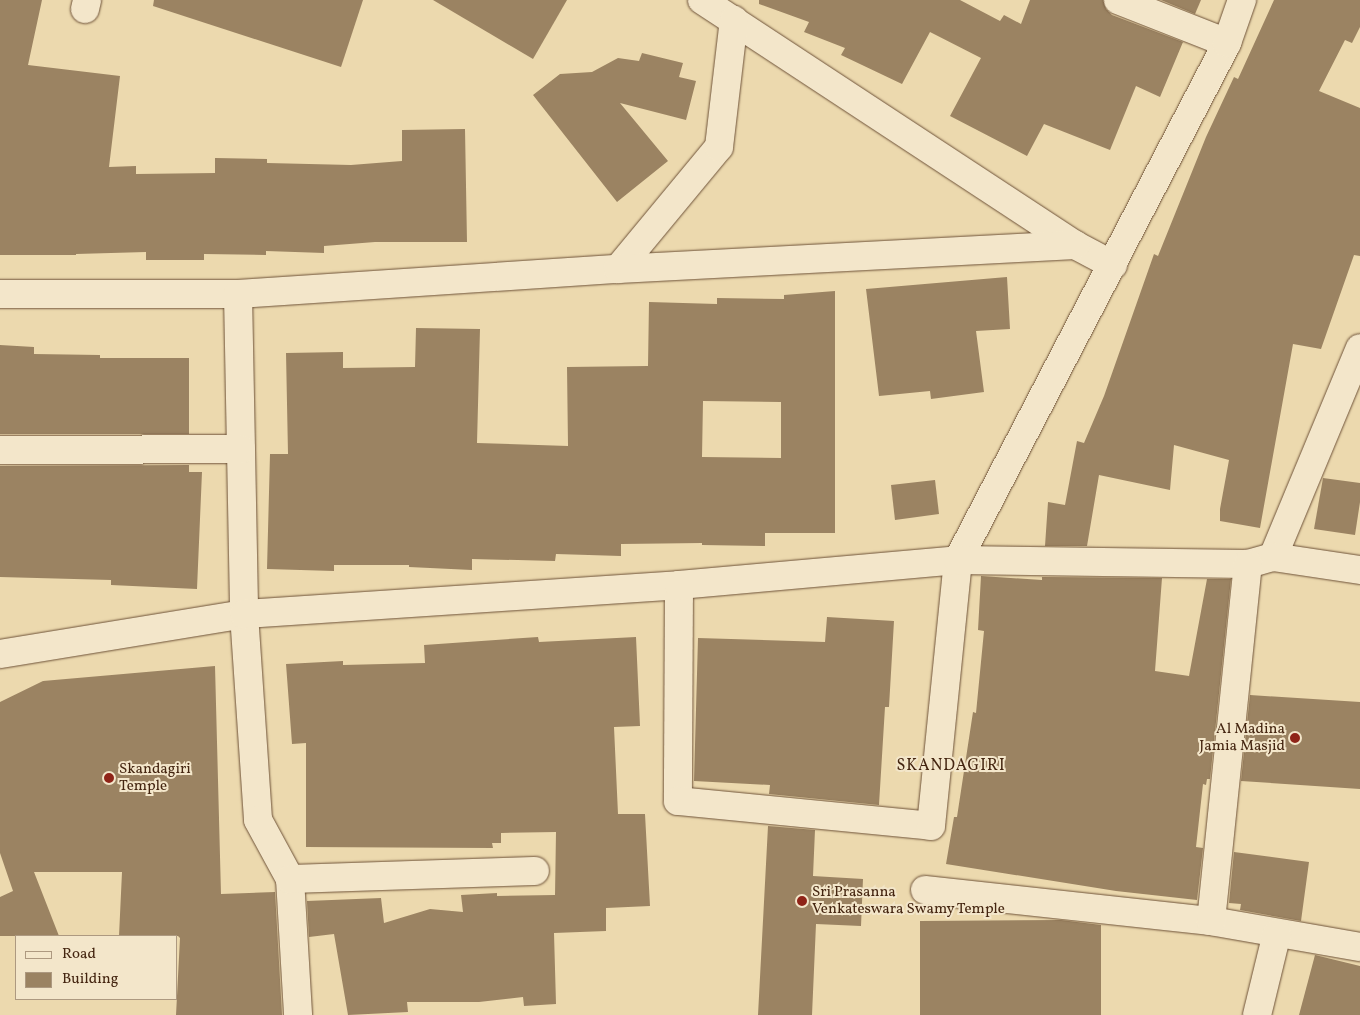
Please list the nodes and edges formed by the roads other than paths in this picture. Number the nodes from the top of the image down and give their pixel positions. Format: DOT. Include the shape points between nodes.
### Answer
graph roads {
  1 [pos="702,0"];
  2 [pos="1118,0"];
  3 [pos="1242,0"];
  4 [pos="734,20"];
  5 [pos="1227,43"];
  6 [pos="1075,245"];
  7 [pos="1113,265"];
  8 [pos="618,269"];
  9 [pos="0,294"];
  10 [pos="238,294"];
  11 [pos="1360,348"];
  12 [pos="241,449"];
  13 [pos="0,450"];
  14 [pos="958,560"];
  15 [pos="1261,561"];
  16 [pos="1360,570"];
  17 [pos="679,585"];
  18 [pos="244,614"];
  19 [pos="0,654"];
  20 [pos="535,871"];
  21 [pos="290,879"];
  22 [pos="925,890"];
  23 [pos="1211,921"];
  24 [pos="1277,933"];
  25 [pos="1360,947"];
  26 [pos="298,1015"];
  27 [pos="1257,1015"];
  1 -- 4 [label="street"];
  2 -- 5 [label="street"];
  3 -- 5 [label="street"];
  4 -- 6 [label="street"];
  4 -- 8 [label="street" via="719,147"];
  5 -- 7 [label="street"];
  6 -- 7 [label="street"];
  6 -- 8 [label="street"];
  7 -- 14 [label="street"];
  8 -- 10 [label="street"];
  9 -- 10 [label="street"];
  10 -- 12 [label="street"];
  11 -- 15 [label="street"];
  12 -- 13 [label="street"];
  12 -- 18 [label="street"];
  14 -- 15 [label="street"];
  14 -- 17 [label="street"];
  14 -- 17 [label="street" via="931,826 678,801"];
  15 -- 16 [label="street"];
  15 -- 23 [label="street"];
  17 -- 18 [label="street"];
  18 -- 19 [label="street"];
  18 -- 21 [label="street" via="258,820"];
  20 -- 21 [label="street"];
  21 -- 26 [label="street"];
  22 -- 23 [label="street"];
  23 -- 24 [label="street"];
  24 -- 25 [label="street"];
  24 -- 27 [label="street"];
}
